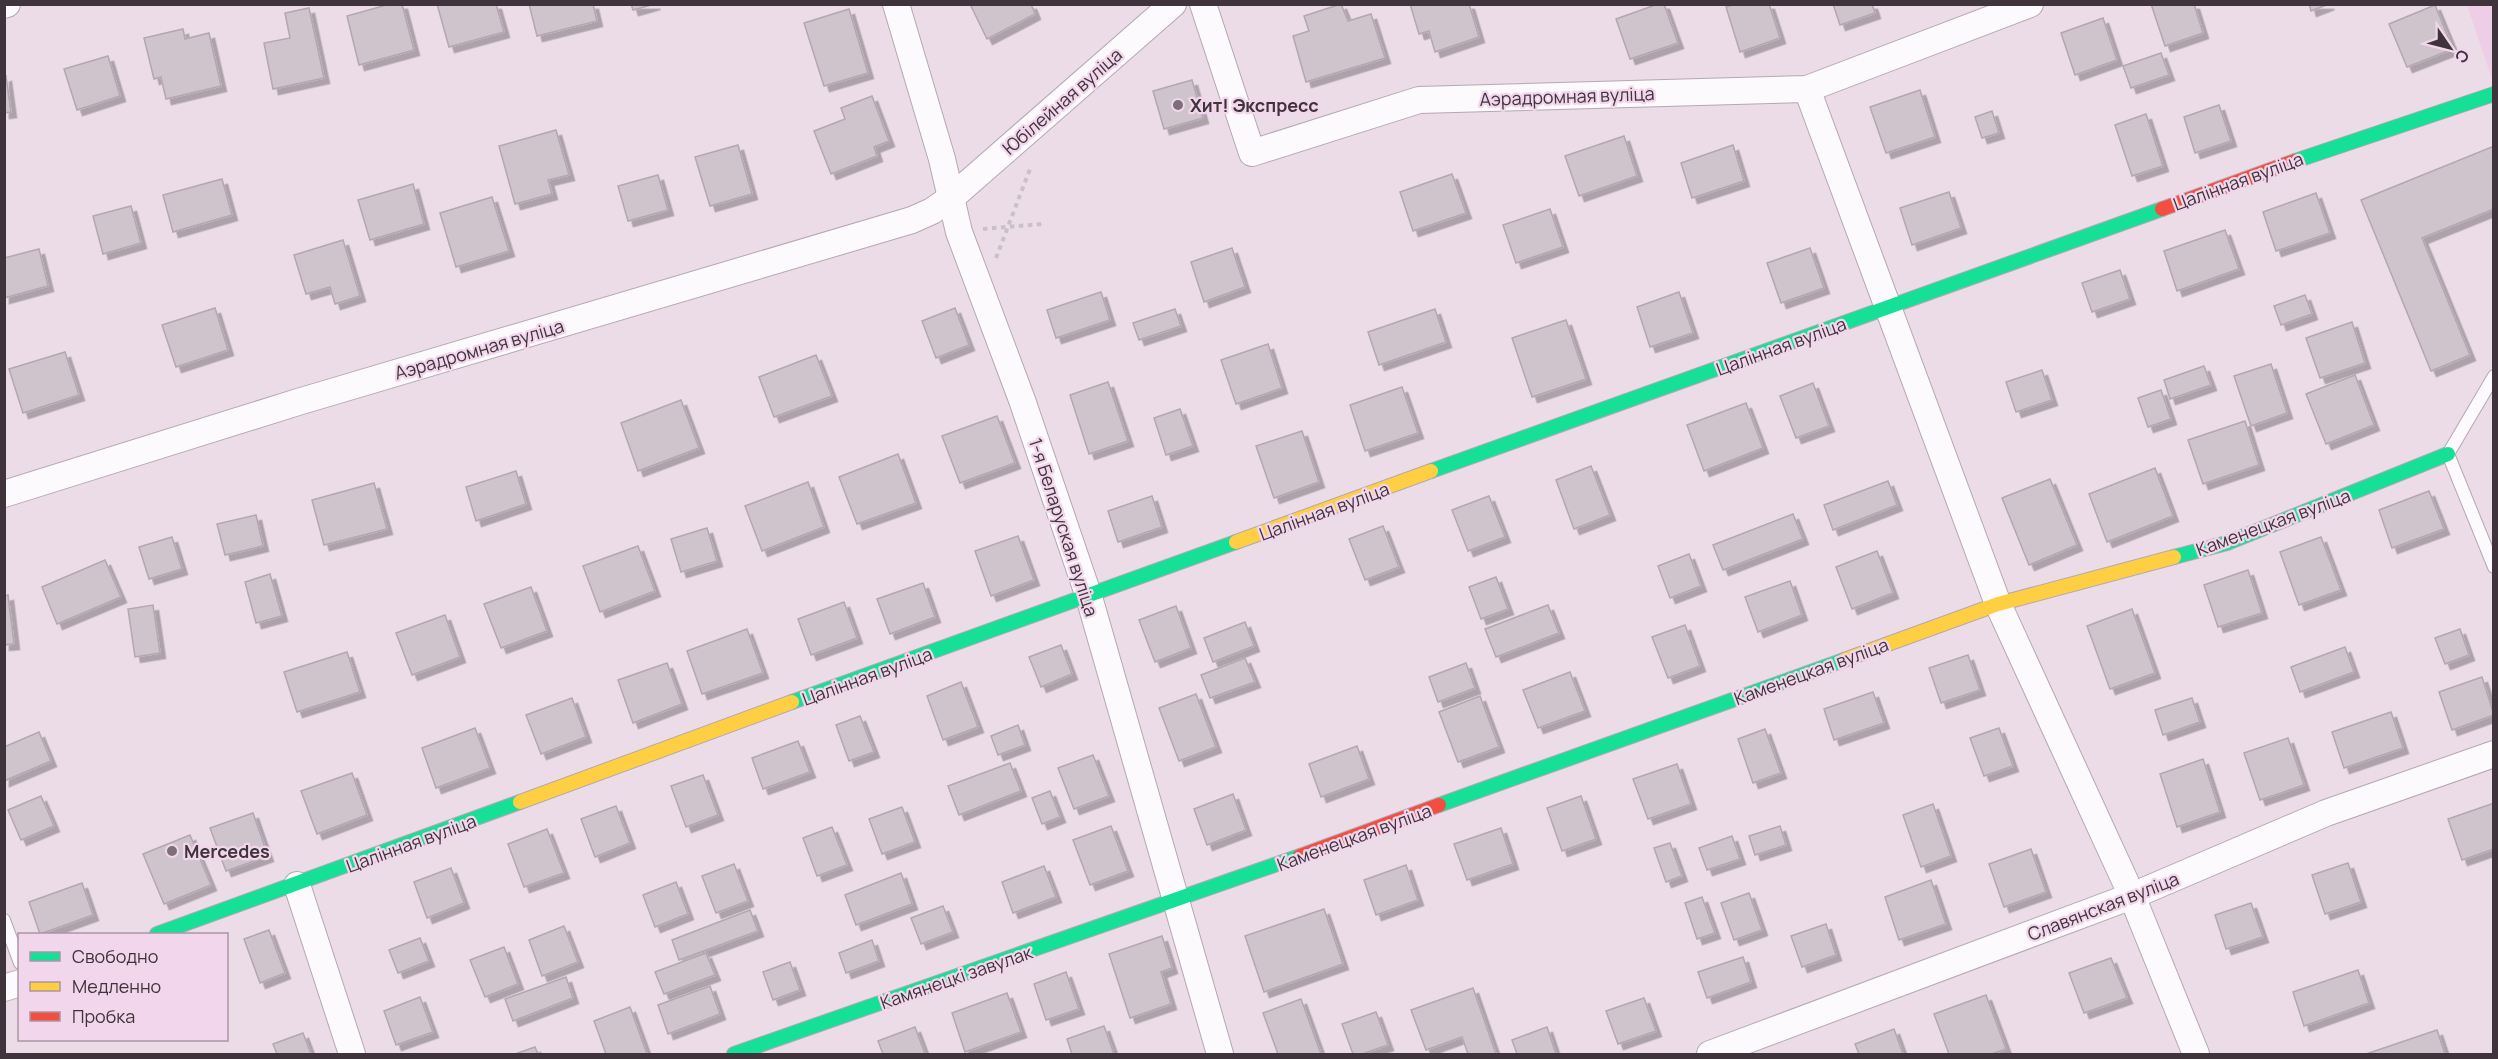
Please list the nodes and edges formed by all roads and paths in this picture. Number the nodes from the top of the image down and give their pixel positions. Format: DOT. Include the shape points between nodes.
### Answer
graph roads {
  1 [pos="896,4"];
  2 [pos="1173,4"];
  3 [pos="1203,4"];
  4 [pos="2030,4"];
  5 [pos="1807,89"];
  6 [pos="2493,94"];
  7 [pos="1030,168"];
  8 [pos="951,198"];
  9 [pos="1042,224"];
  10 [pos="1008,227"];
  11 [pos="959,232"];
  12 [pos="983,292"];
  13 [pos="1887,308"];
  14 [pos="2493,376"];
  15 [pos="2448,454"];
  16 [pos="4,494"];
  17 [pos="2493,567"];
  18 [pos="1089,597"];
  19 [pos="1998,604"];
  20 [pos="2493,754"];
  21 [pos="297,885"];
  22 [pos="2132,896"];
  23 [pos="1177,900"];
  24 [pos="4,920"];
  25 [pos="160,933"];
  26 [pos="18,958"];
  27 [pos="352,1054"];
  28 [pos="734,1054"];
  29 [pos="1220,1054"];
  30 [pos="1710,1054"];
  31 [pos="2196,1054"];
  1 -- 8 [label="street, 1-я Беларуская вуліца"];
  2 -- 8 [label="street, Юбілейная вуліца"];
  3 -- 5 [label="street, Аэрадромная вуліца" via="1252,153 1419,100"];
  4 -- 5 [label="street, Аэрадромная вуліца"];
  5 -- 13 [label="street"];
  6 -- 13 [label="street, Цалінная вуліца"];
  7 -- 10 [label="path"];
  8 -- 11 [label="street, 1-я Беларуская вуліца"];
  8 -- 16 [label="street, Аэрадромная вуліца" via="932,211 887,229 298,402"];
  9 -- 10 [label="path"];
  10 -- 11 [label="path"];
  10 -- 12 [label="path"];
  11 -- 12 [label="street, 1-я Беларуская вуліца"];
  12 -- 18 [label="street, 1-я Беларуская вуліца"];
  13 -- 18 [label="street, Цалінная вуліца"];
  13 -- 19 [label="street"];
  14 -- 15 [label="lane"];
  15 -- 17 [label="lane"];
  15 -- 19 [label="street, Каменецкая вуліца" via="2227,543"];
  18 -- 21 [label="street, Цалінная вуліца"];
  18 -- 23 [label="street, 1-я Беларуская вуліца"];
  19 -- 22 [label="street"];
  19 -- 23 [label="street, Каменецкая вуліца"];
  20 -- 22 [label="street, Славянская вуліца" via="2326,813"];
  21 -- 25 [label="street, Цалінная вуліца"];
  21 -- 27 [label="street"];
  22 -- 30 [label="street, Славянская вуліца"];
  22 -- 31 [label="street"];
  23 -- 28 [label="street, Камянецкі завулак"];
  23 -- 29 [label="street, 1-я Беларуская вуліца"];
  24 -- 26 [label="lane"];
}
